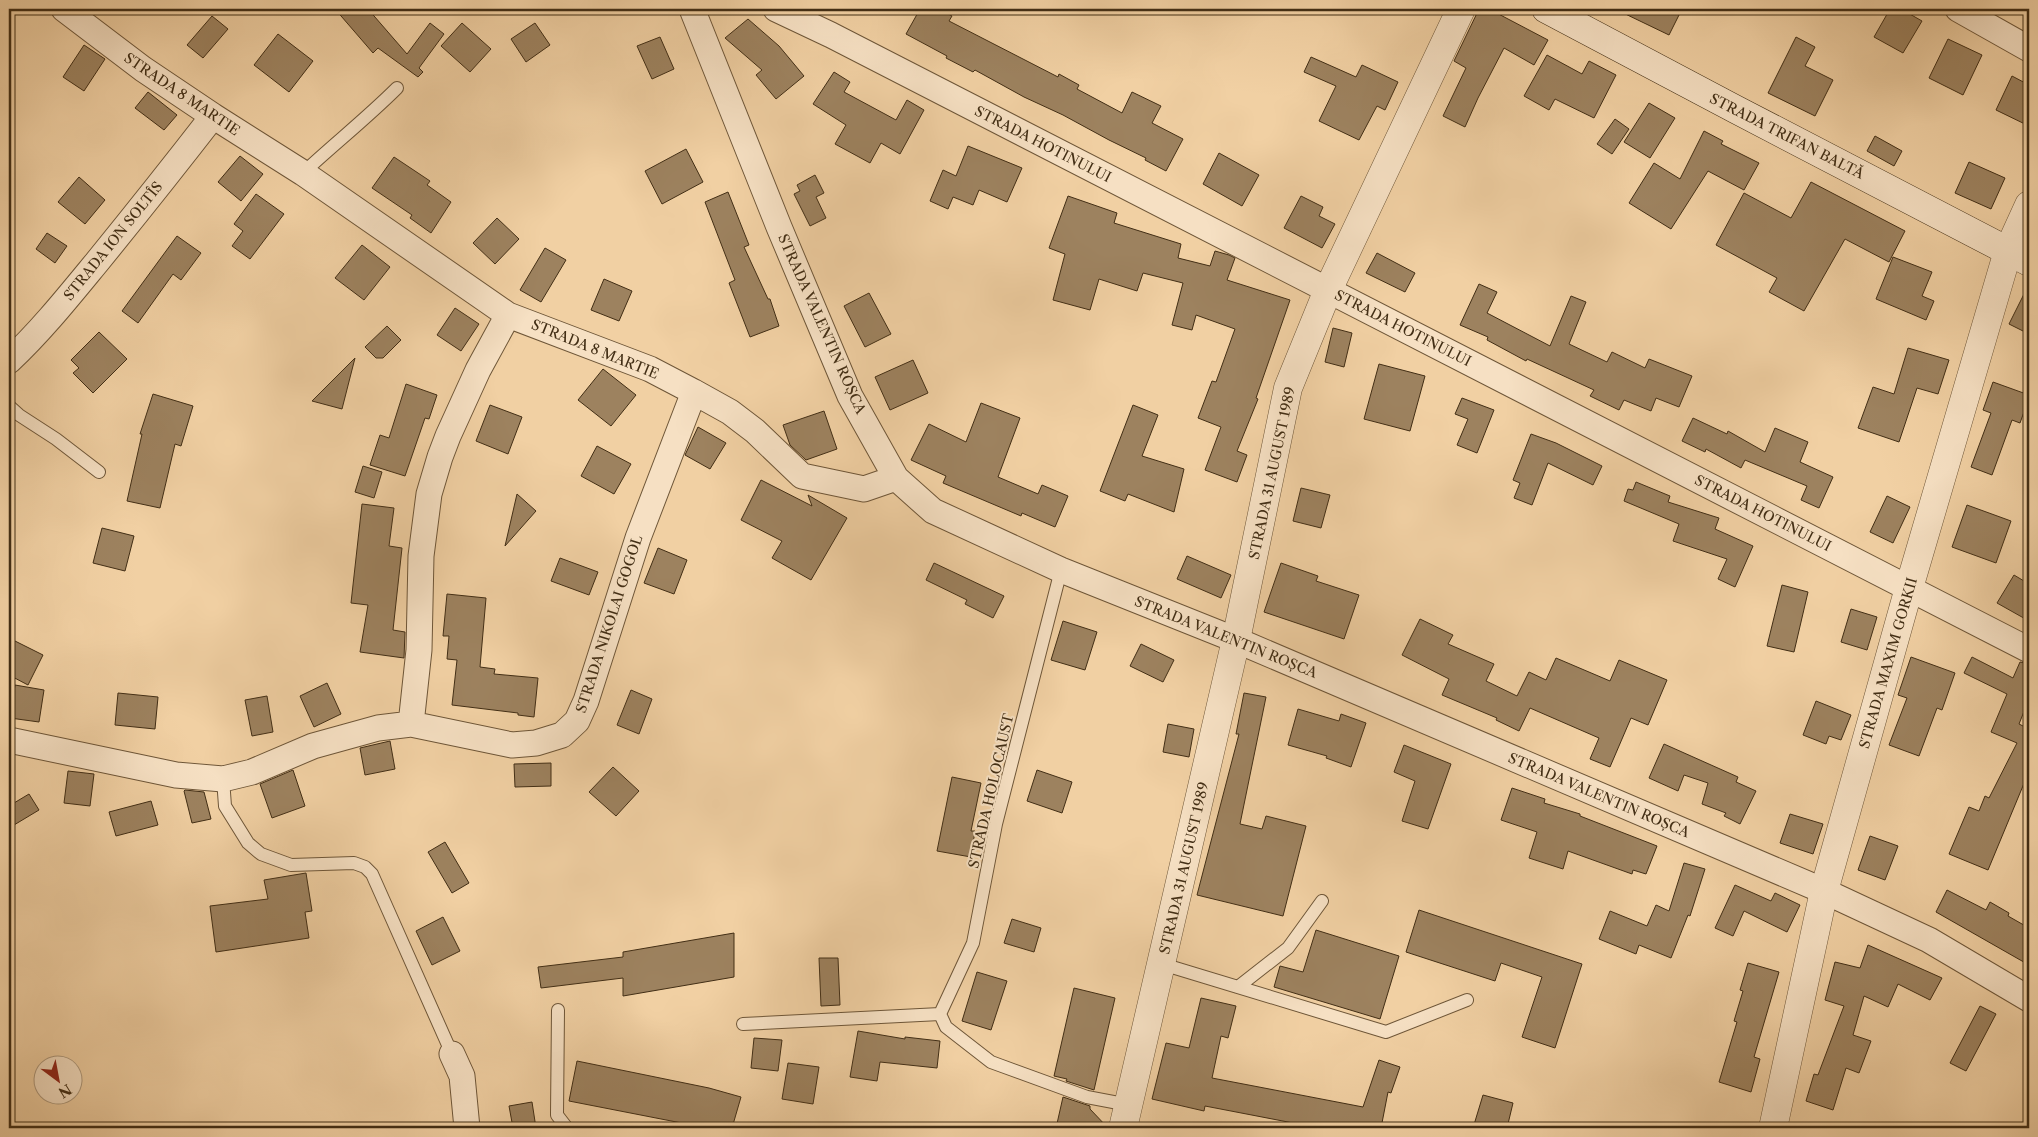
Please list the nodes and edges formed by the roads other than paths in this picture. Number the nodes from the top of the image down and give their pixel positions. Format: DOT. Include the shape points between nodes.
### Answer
graph roads {
  1 [pos="64,9"];
  2 [pos="692,9"];
  3 [pos="776,9"];
  4 [pos="1460,9"];
  5 [pos="1546,9"];
  6 [pos="1958,9"];
  7 [pos="2029,49"];
  8 [pos="397,88"];
  9 [pos="212,116"];
  10 [pos="303,173"];
  11 [pos="2029,204"];
  12 [pos="2019,256"];
  13 [pos="1328,290"];
  14 [pos="508,315"];
  15 [pos="9,361"];
  16 [pos="694,392"];
  17 [pos="9,406"];
  18 [pos="99,472"];
  19 [pos="896,478"];
  20 [pos="1060,570"];
  21 [pos="1909,588"];
  22 [pos="1236,640"];
  23 [pos="2029,650"];
  24 [pos="411,724"];
  25 [pos="9,740"];
  26 [pos="223,779"];
  27 [pos="1824,891"];
  28 [pos="1322,901"];
  29 [pos="1162,964"];
  30 [pos="1238,987"];
  31 [pos="2029,998"];
  32 [pos="1468,1000"];
  33 [pos="558,1010"];
  34 [pos="940,1014"];
  35 [pos="743,1024"];
  36 [pos="452,1054"];
  37 [pos="1126,1117"];
  38 [pos="467,1128"];
  39 [pos="567,1128"];
  40 [pos="1772,1128"];
  1 -- 9 [label="street, STRADA 8 MARTIE"];
  2 -- 19 [label="street, STRADA VALENTIN ROȘCA" via="850,396"];
  3 -- 13 [label="street, STRADA HOTINULUI"];
  4 -- 13 [label="street, STRADA 31 AUGUST 1989"];
  5 -- 12 [label="street, STRADA TRIFAN BALTĂ"];
  6 -- 7 [label="street"];
  8 -- 10 [label="lane"];
  9 -- 10 [label="street, STRADA 8 MARTIE"];
  9 -- 15 [label="street, STRADA ION SOLTÎS" via="70,295"];
  10 -- 14 [label="street, STRADA 8 MARTIE"];
  11 -- 12 [label="street, STRADA MAXIM GORKII"];
  12 -- 21 [label="street, STRADA MAXIM GORKII"];
  13 -- 21 [label="street, STRADA HOTINULUI"];
  13 -- 22 [label="street, STRADA 31 AUGUST 1989" via="1288,388"];
  14 -- 16 [label="street, STRADA 8 MARTIE" via="650,369"];
  14 -- 24 [label="street" via="448,436 429,494"];
  16 -- 19 [label="street, STRADA 8 MARTIE" via="756,431 802,476 864,489"];
  16 -- 24 [label="street, STRADA NIKOLAI GOGOL" via="638,538 577,721 562,735 536,743 512,745"];
  17 -- 18 [label="lane"];
  19 -- 20 [label="street, STRADA VALENTIN ROȘCA" via="933,511"];
  20 -- 22 [label="street, STRADA VALENTIN ROȘCA"];
  20 -- 34 [label="lane, STRADA HOLOCAUST" via="996,824 973,943"];
  21 -- 23 [label="street, STRADA HOTINULUI"];
  21 -- 27 [label="street, STRADA MAXIM GORKII"];
  22 -- 27 [label="street, STRADA VALENTIN ROȘCA"];
  22 -- 29 [label="street, STRADA 31 AUGUST 1989"];
  24 -- 26 [label="street, STRADA NIKOLAI GOGOL" via="378,728 313,746 252,772"];
  25 -- 26 [label="street, STRADA NIKOLAI GOGOL" via="176,775"];
  26 -- 36 [label="lane" via="224,806 248,844 261,854 291,865 354,863 372,874"];
  27 -- 31 [label="street, STRADA VALENTIN ROȘCA" via="1929,940"];
  27 -- 40 [label="street, STRADA MAXIM GORKII"];
  28 -- 30 [label="lane" via="1288,948"];
  29 -- 30 [label="lane, STRADA 31 AUGUST 1989"];
  29 -- 37 [label="street, STRADA 31 AUGUST 1989"];
  30 -- 32 [label="lane, STRADA 31 AUGUST 1989" via="1386,1032"];
  33 -- 39 [label="lane" via="557,1114"];
  34 -- 35 [label="lane"];
  34 -- 37 [label="lane" via="946,1027 991,1062 1087,1098"];
  36 -- 38 [label="street" via="462,1076"];
}
